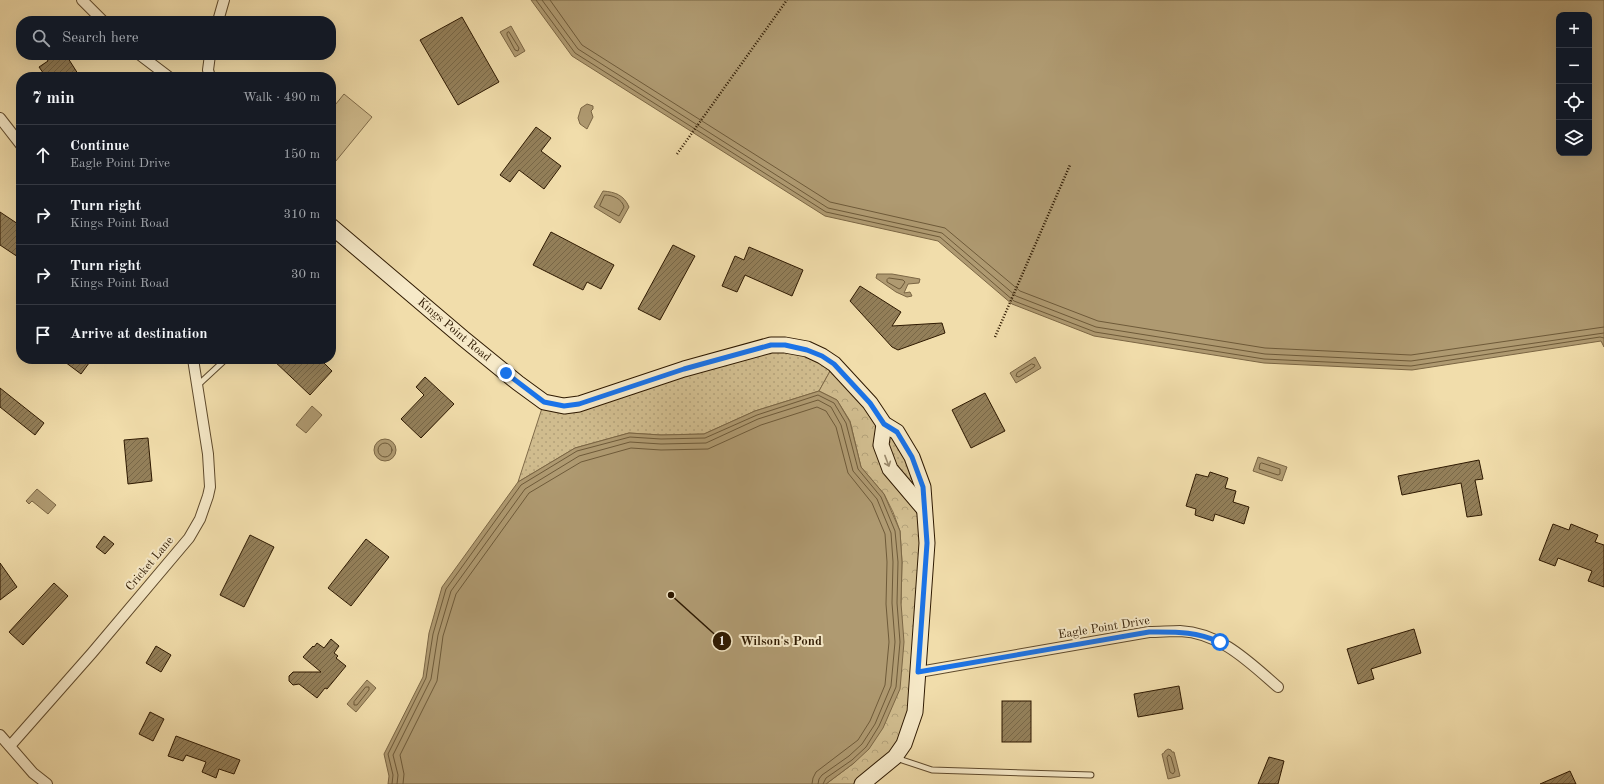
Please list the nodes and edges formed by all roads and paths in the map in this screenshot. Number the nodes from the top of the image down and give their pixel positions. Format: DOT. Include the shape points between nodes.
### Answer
graph roads {
  1 [pos="82,0"];
  2 [pos="224,0"];
  3 [pos="787,0"];
  4 [pos="98,16"];
  5 [pos="219,16"];
  6 [pos="147,60"];
  7 [pos="209,60"];
  8 [pos="162,72"];
  9 [pos="209,72"];
  10 [pos="0,118"];
  11 [pos="16,139"];
  12 [pos="677,154"];
  13 [pos="1070,165"];
  14 [pos="336,230"];
  15 [pos="995,336"];
  16 [pos="194,364"];
  17 [pos="221,364"];
  18 [pos="197,386"];
  19 [pos="884,424"];
  20 [pos="924,509"];
  21 [pos="918,672"];
  22 [pos="1278,687"];
  23 [pos="0,735"];
  24 [pos="10,746"];
  25 [pos="895,758"];
  26 [pos="1092,775"];
  27 [pos="47,784"];
  28 [pos="862,784"];
  1 -- 4 [label="street"];
  2 -- 5 [label="street"];
  3 -- 12 [label="path"];
  6 -- 8 [label="street"];
  7 -- 9 [label="street"];
  10 -- 11 [label="street"];
  13 -- 15 [label="path"];
  14 -- 19 [label="street, Kings Point Road" via="464,339 544,402 564,406 579,404 684,369 771,345 785,345 807,350 834,364 870,403"];
  16 -- 18 [label="street, Cricket Lane"];
  17 -- 18 [label="lane"];
  18 -- 24 [label="street, Cricket Lane" via="208,454 210,487 200,519 184,544"];
  19 -- 20 [label="street, Kings Point Road" via="897,432 912,457 923,487"];
  19 -- 20 [label="street, one-way" via="881,445 890,469"];
  20 -- 21 [label="street, Kings Point Road" via="927,543"];
  21 -- 22 [label="street, Eagle Point Drive" via="1149,632 1181,631 1220,642 1245,658"];
  21 -- 25 [label="street, Kings Point Road" via="915,712 904,744"];
  23 -- 24 [label="street"];
  24 -- 27 [label="street" via="33,773"];
  25 -- 26 [label="lane" via="932,770"];
  25 -- 28 [label="street, Kings Point Road"];
}
